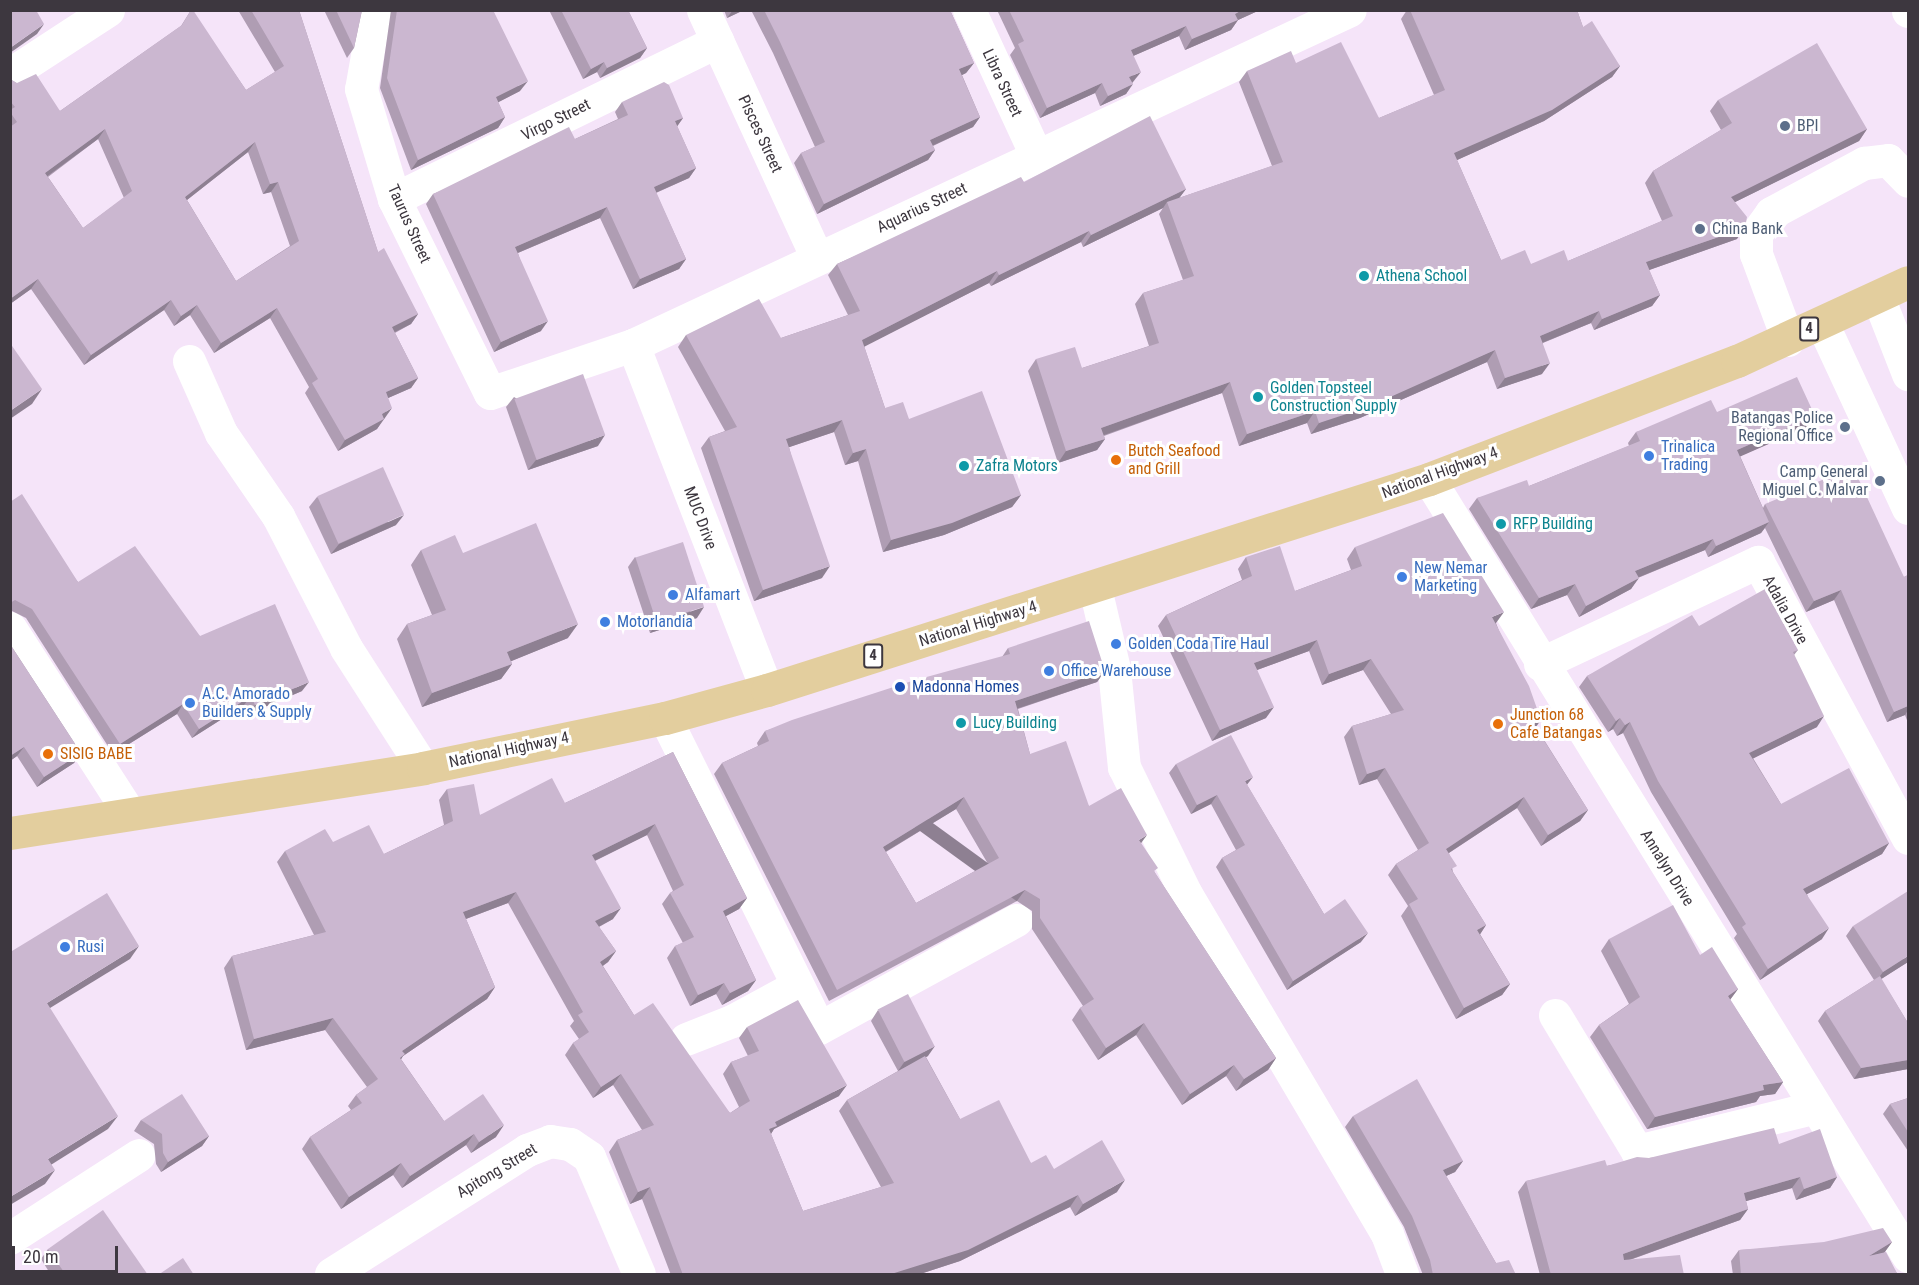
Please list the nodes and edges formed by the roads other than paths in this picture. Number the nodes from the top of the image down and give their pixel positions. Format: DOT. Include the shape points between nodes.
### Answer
graph roads {
  1 [pos="108,10"];
  2 [pos="375,10"];
  3 [pos="704,10"];
  4 [pos="969,10"];
  5 [pos="1350,10"];
  6 [pos="718,41"];
  7 [pos="10,74"];
  8 [pos="1036,155"];
  9 [pos="1908,181"];
  10 [pos="394,200"];
  11 [pos="816,258"];
  12 [pos="1908,282"];
  13 [pos="1878,297"];
  14 [pos="1822,323"];
  15 [pos="1788,340"];
  16 [pos="633,345"];
  17 [pos="189,361"];
  18 [pos="1908,374"];
  19 [pos="490,393"];
  20 [pos="1429,479"];
  21 [pos="1904,490"];
  22 [pos="1095,588"];
  23 [pos="10,628"];
  24 [pos="1540,664"];
  25 [pos="767,690"];
  26 [pos="665,718"];
  27 [pos="423,768"];
  28 [pos="129,813"];
  29 [pos="10,833"];
  30 [pos="1908,838"];
  31 [pos="1016,920"];
  32 [pos="795,987"];
  33 [pos="1555,1015"];
  34 [pos="686,1039"];
  35 [pos="1816,1107"];
  36 [pos="138,1155"];
  37 [pos="10,1238"];
  38 [pos="1908,1256"];
  39 [pos="331,1275"];
  40 [pos="639,1275"];
  41 [pos="1402,1275"];
  1 -- 7 [label="street"];
  2 -- 10 [label="street, Taurus Street" via="361,89"];
  3 -- 6 [label="street, Pisces Street"];
  4 -- 8 [label="street, Libra Street"];
  5 -- 8 [label="street, Aquarius Street"];
  6 -- 10 [label="street, Virgo Street"];
  6 -- 11 [label="street, Pisces Street"];
  8 -- 11 [label="street, Aquarius Street"];
  9 -- 15 [label="street" via="1888,160 1864,163 1771,213 1756,234 1756,254"];
  10 -- 19 [label="street, Taurus Street"];
  11 -- 16 [label="street, Aquarius Street"];
  12 -- 13 [label="main road, National Highway 4 / 4"];
  13 -- 14 [label="main road, National Highway 4 / 4"];
  13 -- 18 [label="street"];
  14 -- 15 [label="main road, National Highway 4 / 4"];
  14 -- 21 [label="street"];
  15 -- 20 [label="main road, National Highway 4 / 4"];
  16 -- 19 [label="street, Aquarius Street"];
  16 -- 25 [label="street, MUC Drive"];
  17 -- 27 [label="street" via="221,433 278,516 346,648"];
  20 -- 22 [label="main road, National Highway 4 / 4"];
  20 -- 24 [label="street, Annalyn Drive"];
  22 -- 25 [label="main road, National Highway 4 / 4"];
  22 -- 41 [label="street" via="1114,669 1124,767 1186,894 1387,1234"];
  23 -- 28 [label="street"];
  24 -- 30 [label="street, Adalia Drive" via="1758,562"];
  24 -- 35 [label="street, Annalyn Drive"];
  25 -- 26 [label="main road, National Highway 4 / 4"];
  26 -- 27 [label="main road, National Highway 4 / 4"];
  26 -- 32 [label="street"];
  27 -- 28 [label="main road, National Highway 4 / 4" via="243,799"];
  28 -- 29 [label="main road, National Highway 4 / 4"];
  31 -- 32 [label="street" via="819,1028"];
  32 -- 34 [label="street" via="732,1021"];
  33 -- 35 [label="street" via="1637,1151"];
  35 -- 38 [label="street, Annalyn Drive"];
  36 -- 37 [label="street"];
  39 -- 40 [label="street, Apitong Street" via="528,1150 550,1142 570,1144 589,1157"];
}
